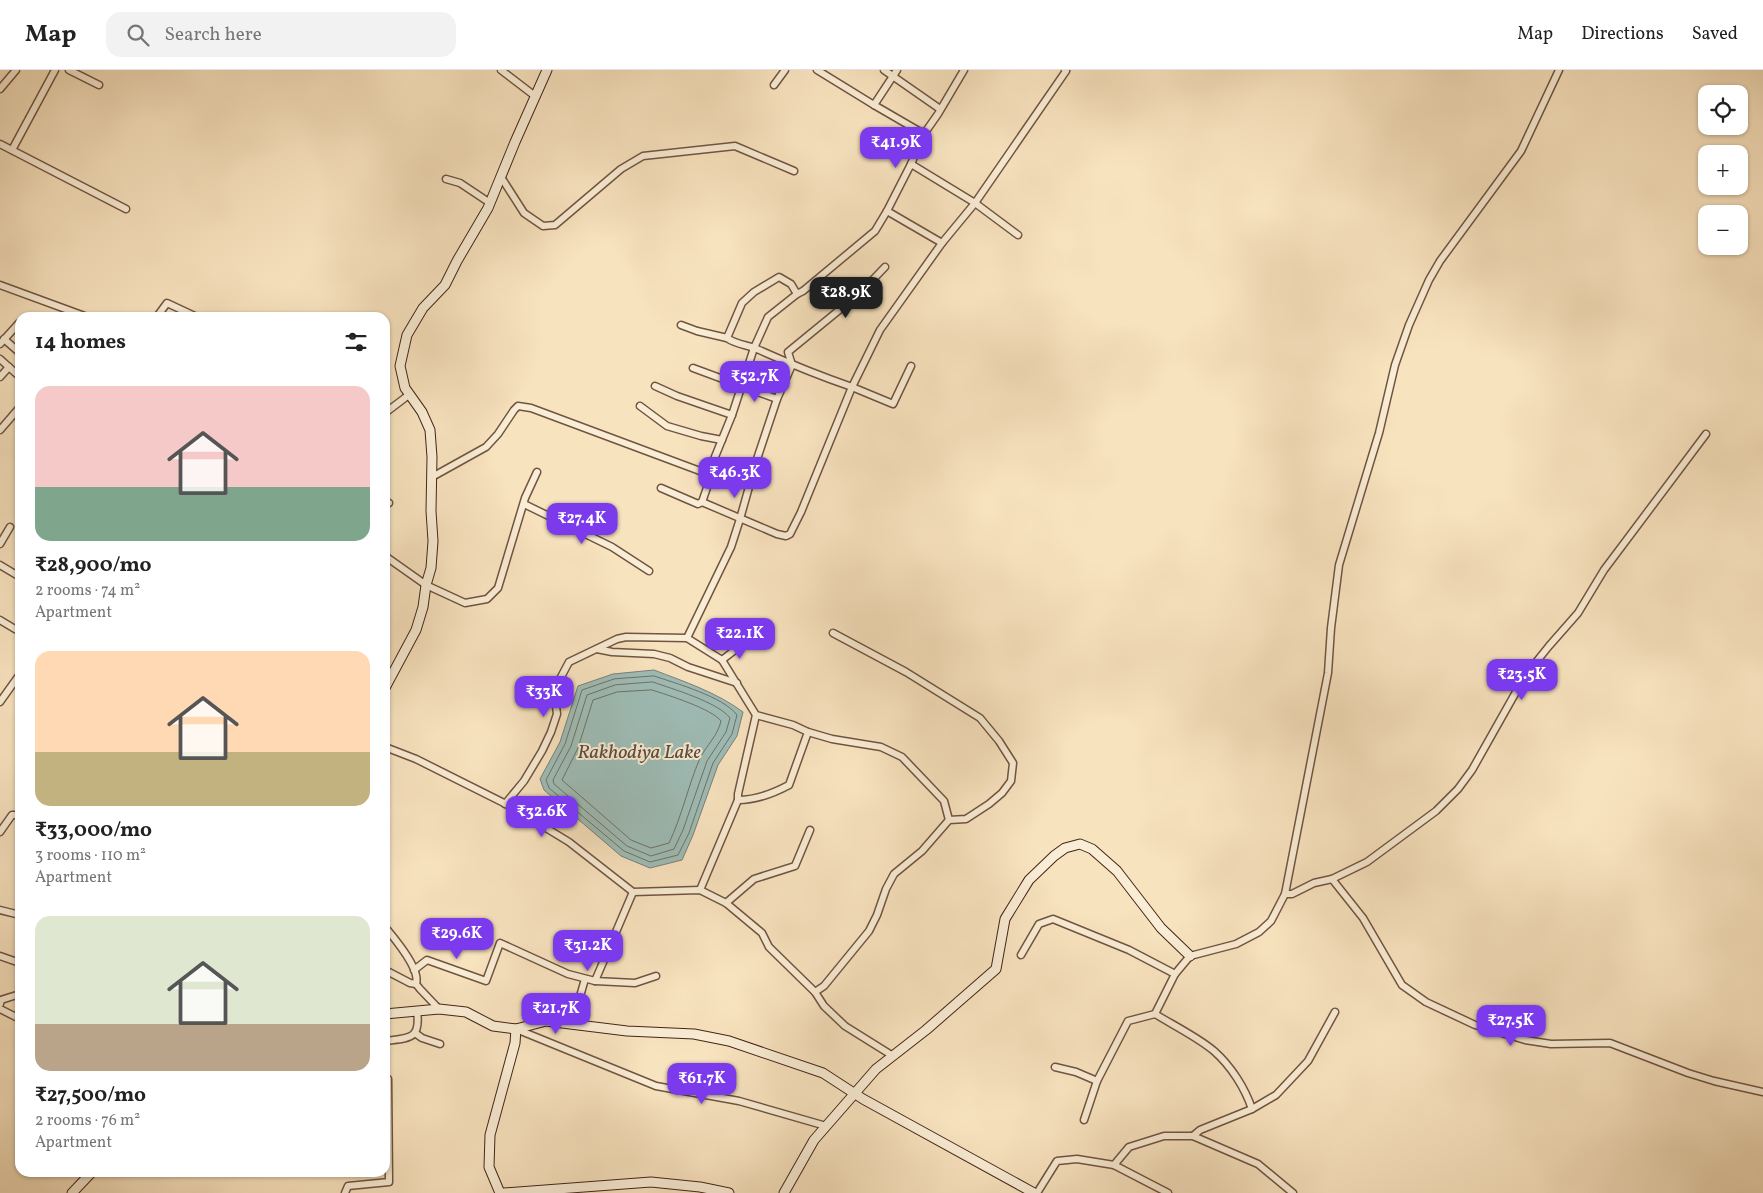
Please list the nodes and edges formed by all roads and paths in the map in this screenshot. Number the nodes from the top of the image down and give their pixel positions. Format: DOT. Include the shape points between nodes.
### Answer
graph roads {
  1 [pos="16,70"];
  2 [pos="55,70"];
  3 [pos="69,70"];
  4 [pos="501,70"];
  5 [pos="547,70"];
  6 [pos="785,70"];
  7 [pos="817,70"];
  8 [pos="884,70"];
  9 [pos="964,70"];
  10 [pos="1065,70"];
  11 [pos="1559,70"];
  12 [pos="895,73"];
  13 [pos="99,85"];
  14 [pos="774,85"];
  15 [pos="0,88"];
  16 [pos="535,96"];
  17 [pos="874,105"];
  18 [pos="940,109"];
  19 [pos="924,134"];
  20 [pos="0,144"];
  21 [pos="12,150"];
  22 [pos="911,164"];
  23 [pos="794,171"];
  24 [pos="501,177"];
  25 [pos="446,179"];
  26 [pos="490,203"];
  27 [pos="975,203"];
  28 [pos="126,209"];
  29 [pos="887,211"];
  30 [pos="1018,234"];
  31 [pos="942,243"];
  32 [pos="885,266"];
  33 [pos="0,284"];
  34 [pos="797,294"];
  35 [pos="74,312"];
  36 [pos="160,312"];
  37 [pos="186,312"];
  38 [pos="681,325"];
  39 [pos="15,327"];
  40 [pos="727,338"];
  41 [pos="2,342"];
  42 [pos="754,348"];
  43 [pos="15,350"];
  44 [pos="0,359"];
  45 [pos="792,365"];
  46 [pos="911,366"];
  47 [pos="8,367"];
  48 [pos="693,368"];
  49 [pos="15,373"];
  50 [pos="0,377"];
  51 [pos="655,386"];
  52 [pos="741,386"];
  53 [pos="852,388"];
  54 [pos="410,394"];
  55 [pos="777,399"];
  56 [pos="640,406"];
  57 [pos="390,409"];
  58 [pos="15,413"];
  59 [pos="732,415"];
  60 [pos="0,430"];
  61 [pos="1706,434"];
  62 [pos="722,440"];
  63 [pos="537,472"];
  64 [pos="708,474"];
  65 [pos="432,477"];
  66 [pos="661,488"];
  67 [pos="702,502"];
  68 [pos="524,504"];
  69 [pos="740,519"];
  70 [pos="10,527"];
  71 [pos="0,544"];
  72 [pos="390,560"];
  73 [pos="0,566"];
  74 [pos="649,570"];
  75 [pos="15,574"];
  76 [pos="426,585"];
  77 [pos="0,620"];
  78 [pos="15,629"];
  79 [pos="833,633"];
  80 [pos="687,638"];
  81 [pos="744,643"];
  82 [pos="596,649"];
  83 [pos="722,660"];
  84 [pos="390,679"];
  85 [pos="15,681"];
  86 [pos="737,683"];
  87 [pos="0,702"];
  88 [pos="756,715"];
  89 [pos="808,732"];
  90 [pos="390,750"];
  91 [pos="738,800"];
  92 [pos="505,804"];
  93 [pos="15,815"];
  94 [pos="949,820"];
  95 [pos="810,830"];
  96 [pos="0,832"];
  97 [pos="1332,879"];
  98 [pos="700,890"];
  99 [pos="633,892"];
  100 [pos="1285,894"];
  101 [pos="726,903"];
  102 [pos="0,910"];
  103 [pos="15,914"];
  104 [pos="390,933"];
  105 [pos="1022,955"];
  106 [pos="0,956"];
  107 [pos="1190,956"];
  108 [pos="15,960"];
  109 [pos="414,970"];
  110 [pos="390,973"];
  111 [pos="1175,974"];
  112 [pos="656,976"];
  113 [pos="586,979"];
  114 [pos="595,981"];
  115 [pos="416,984"];
  116 [pos="815,992"];
  117 [pos="15,996"];
  118 [pos="0,1004"];
  119 [pos="0,1009"];
  120 [pos="439,1009"];
  121 [pos="417,1011"];
  122 [pos="1335,1012"];
  123 [pos="390,1014"];
  124 [pos="1155,1014"];
  125 [pos="15,1016"];
  126 [pos="572,1024"];
  127 [pos="516,1029"];
  128 [pos="415,1033"];
  129 [pos="390,1040"];
  130 [pos="440,1044"];
  131 [pos="893,1056"];
  132 [pos="1055,1067"];
  133 [pos="1097,1081"];
  134 [pos="1763,1092"];
  135 [pos="855,1094"];
  136 [pos="1252,1109"];
  137 [pos="1084,1120"];
  138 [pos="826,1126"];
  139 [pos="1193,1136"];
  140 [pos="1114,1166"];
  141 [pos="87,1177"];
  142 [pos="390,1177"];
  143 [pos="72,1193"];
  144 [pos="345,1193"];
  145 [pos="500,1193"];
  146 [pos="504,1193"];
  147 [pos="729,1193"];
  148 [pos="784,1193"];
  149 [pos="1036,1193"];
  150 [pos="1168,1193"];
  151 [pos="1293,1193"];
  1 -- 15 [label="street"];
  2 -- 21 [label="street"];
  3 -- 13 [label="street"];
  4 -- 16 [label="street"];
  5 -- 16 [label="street"];
  6 -- 14 [label="street"];
  7 -- 17 [label="street"];
  8 -- 12 [label="street"];
  9 -- 18 [label="street"];
  10 -- 27 [label="street"];
  11 -- 100 [label="street" via="1521,151 1429,280 1395,365 1339,565 1328,672"];
  12 -- 17 [label="street"];
  12 -- 18 [label="street"];
  16 -- 24 [label="street"];
  17 -- 19 [label="street"];
  18 -- 19 [label="street"];
  19 -- 22 [label="street"];
  20 -- 21 [label="street"];
  21 -- 28 [label="street"];
  22 -- 27 [label="street"];
  22 -- 29 [label="street"];
  23 -- 24 [label="street" via="736,146 643,156 621,169 555,225 543,226 524,213"];
  24 -- 26 [label="street"];
  25 -- 26 [label="street" via="460,182"];
  26 -- 54 [label="street" via="445,286 423,308 407,335 400,366 405,388"];
  27 -- 30 [label="street"];
  27 -- 31 [label="street"];
  29 -- 31 [label="street"];
  29 -- 34 [label="street" via="875,231"];
  31 -- 53 [label="street" via="880,330"];
  32 -- 45 [label="street" via="860,293 788,352"];
  33 -- 35 [label="street"];
  34 -- 40 [label="street" via="791,284 779,277 754,292 742,303"];
  34 -- 42 [label="street" via="768,317"];
  36 -- 37 [label="street" via="167,303"];
  38 -- 40 [label="street"];
  39 -- 41 [label="street"];
  40 -- 42 [label="street"];
  41 -- 43 [label="street"];
  42 -- 45 [label="street"];
  42 -- 52 [label="street"];
  44 -- 47 [label="street"];
  45 -- 53 [label="street"];
  45 -- 55 [label="street"];
  46 -- 53 [label="street" via="893,404"];
  47 -- 49 [label="street"];
  47 -- 50 [label="street"];
  48 -- 52 [label="street"];
  51 -- 59 [label="street"];
  52 -- 55 [label="street"];
  52 -- 59 [label="street"];
  53 -- 69 [label="street" via="790,534 777,534"];
  54 -- 57 [label="street"];
  54 -- 65 [label="street" via="430,430"];
  55 -- 69 [label="street"];
  56 -- 62 [label="street" via="666,426"];
  58 -- 60 [label="street"];
  59 -- 62 [label="street"];
  61 -- 97 [label="street" via="1604,570 1578,613 1524,676 1472,770 1458,789 1436,811 1367,862"];
  62 -- 64 [label="street"];
  63 -- 68 [label="street"];
  64 -- 65 [label="street" via="518,406 486,448"];
  64 -- 67 [label="street"];
  65 -- 76 [label="street" via="434,541 432,568"];
  66 -- 67 [label="street" via="698,504"];
  67 -- 69 [label="street"];
  68 -- 74 [label="street" via="612,547"];
  68 -- 76 [label="street" via="498,588 487,599 465,603"];
  69 -- 80 [label="street" via="731,547"];
  70 -- 71 [label="street"];
  72 -- 76 [label="street"];
  73 -- 75 [label="street"];
  76 -- 84 [label="street" via="416,630"];
  77 -- 78 [label="street"];
  79 -- 94 [label="street" via="906,672 980,718 1014,763 1011,781 1002,793 966,819"];
  80 -- 82 [label="street" via="617,638"];
  80 -- 83 [label="street"];
  81 -- 83 [label="street"];
  82 -- 86 [label="street" via="654,654"];
  82 -- 92 [label="street" via="569,662 555,699 556,714 551,732 524,781"];
  83 -- 86 [label="street"];
  85 -- 87 [label="street"];
  86 -- 88 [label="street"];
  88 -- 89 [label="street"];
  88 -- 91 [label="street"];
  89 -- 91 [label="street" via="789,785 776,792"];
  89 -- 94 [label="street" via="881,747 902,757 944,801"];
  90 -- 92 [label="street" via="416,759"];
  91 -- 98 [label="street"];
  92 -- 99 [label="street" via="568,842"];
  93 -- 96 [label="street"];
  94 -- 116 [label="street" via="922,852 894,874 869,931 824,986"];
  95 -- 101 [label="street" via="796,866 754,879"];
  97 -- 100 [label="street"];
  97 -- 134 [label="street" via="1363,918 1402,985 1426,1002 1475,1025 1525,1040 1551,1044 1610,1043 1688,1073"];
  98 -- 99 [label="street"];
  98 -- 101 [label="street"];
  99 -- 114 [label="street"];
  100 -- 107 [label="street" via="1271,921 1259,932 1236,944"];
  101 -- 116 [label="street" via="762,933 769,948"];
  102 -- 103 [label="street"];
  104 -- 109 [label="street"];
  105 -- 111 [label="street" via="1039,924 1053,919 1128,950"];
  106 -- 108 [label="street"];
  107 -- 111 [label="street"];
  107 -- 131 [label="street" via="1161,928 1117,871 1092,849 1080,844 1065,848 1028,880 1005,919 996,969"];
  109 -- 113 [label="street" via="427,960 486,981 500,943"];
  109 -- 115 [label="street" via="418,979"];
  110 -- 115 [label="street"];
  111 -- 124 [label="street"];
  112 -- 114 [label="street" via="635,983"];
  113 -- 114 [label="street"];
  113 -- 126 [label="street"];
  115 -- 120 [label="street"];
  116 -- 131 [label="street" via="824,1006 845,1026"];
  117 -- 118 [label="street" via="1,1000"];
  119 -- 125 [label="street"];
  120 -- 121 [label="street"];
  120 -- 127 [label="street" via="466,1012 493,1026"];
  121 -- 123 [label="street"];
  121 -- 128 [label="street" via="419,1024"];
  122 -- 136 [label="street" via="1308,1062 1276,1095"];
  124 -- 133 [label="street" via="1128,1021"];
  124 -- 136 [label="street" via="1217,1054 1247,1093"];
  126 -- 127 [label="street" via="546,1021"];
  126 -- 135 [label="street" via="694,1034 729,1041 823,1073"];
  127 -- 138 [label="street" via="656,1086 739,1101"];
  127 -- 145 [label="street" via="490,1135 489,1167"];
  128 -- 129 [label="street" via="409,1038"];
  128 -- 130 [label="street"];
  131 -- 135 [label="street" via="876,1069"];
  132 -- 133 [label="street"];
  133 -- 137 [label="street"];
  135 -- 138 [label="street"];
  135 -- 149 [label="street"];
  136 -- 139 [label="street" via="1200,1130"];
  138 -- 148 [label="street" via="814,1140"];
  139 -- 140 [label="street" via="1164,1136 1130,1148"];
  139 -- 151 [label="street" via="1258,1164"];
  140 -- 149 [label="street" via="1078,1159 1057,1161"];
  140 -- 150 [label="street"];
  141 -- 143 [label="street"];
  142 -- 144 [label="street" via="390,1182 348,1186"];
  146 -- 147 [label="street" via="651,1182"];
}
